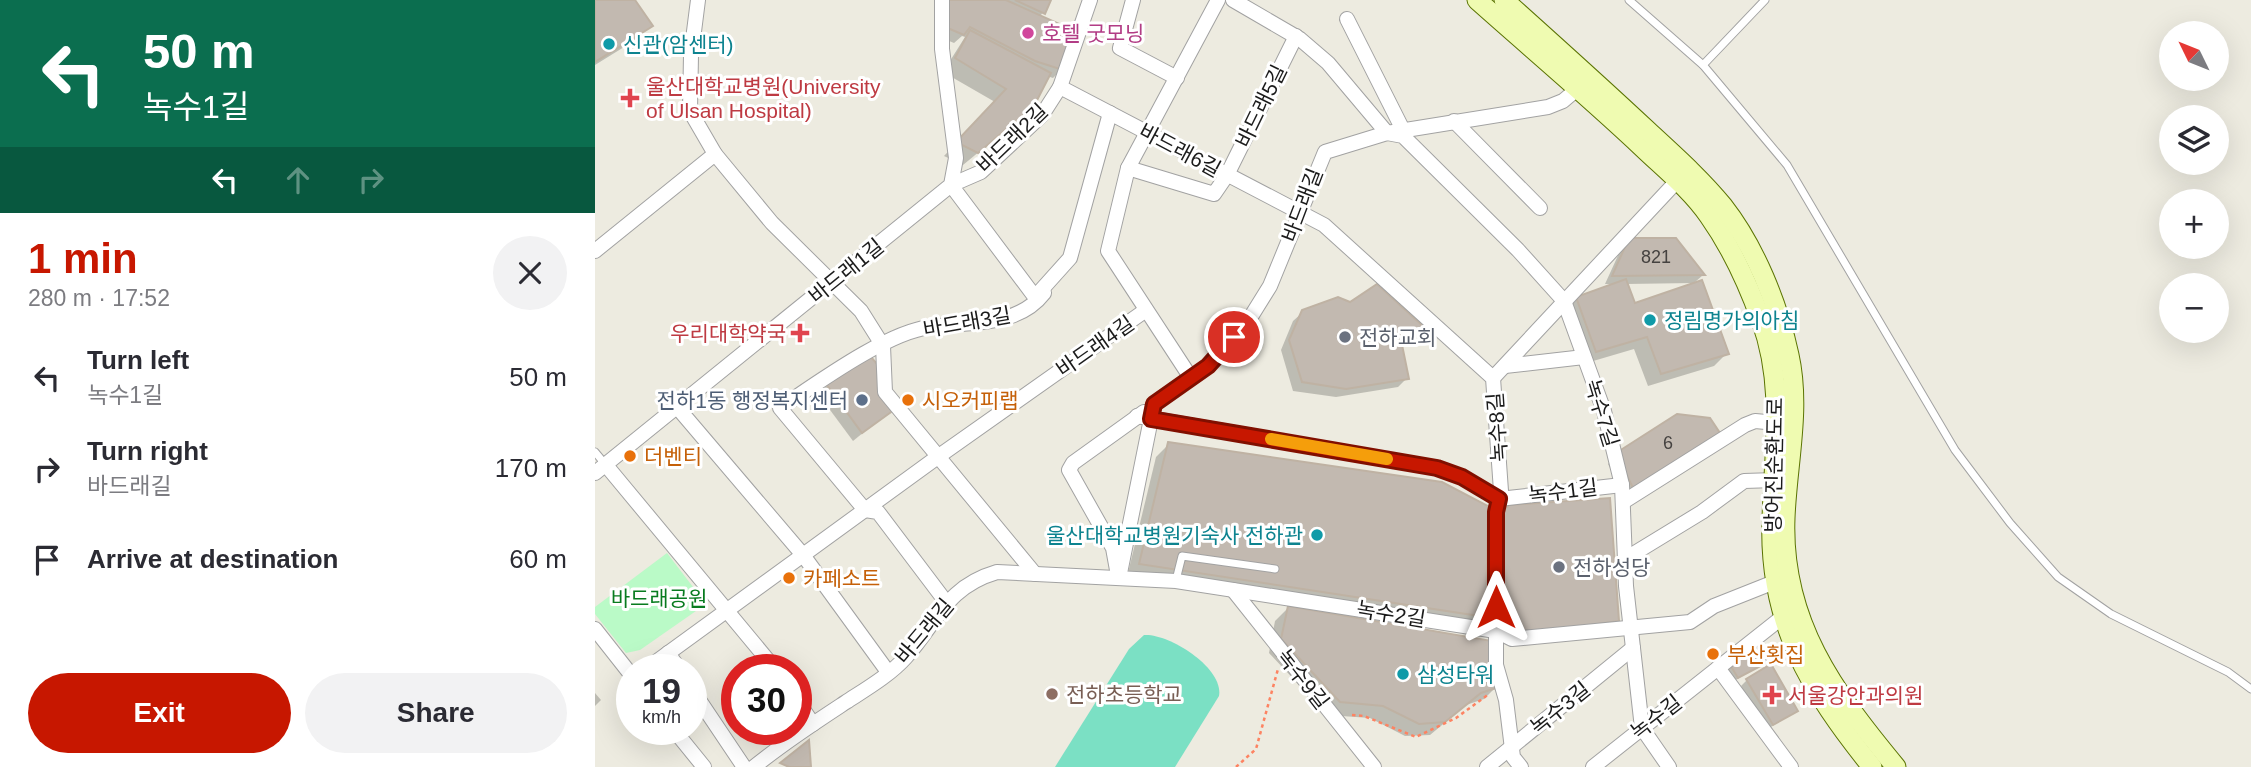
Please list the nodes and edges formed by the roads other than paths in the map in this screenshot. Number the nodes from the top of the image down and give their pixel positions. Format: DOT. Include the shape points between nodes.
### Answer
graph roads {
  1 [pos="698,0"];
  2 [pos="942,0"];
  3 [pos="1090,0"];
  4 [pos="1133,0"];
  5 [pos="1218,0"];
  6 [pos="1233,0"];
  7 [pos="1476,0"];
  8 [pos="1504,0"];
  9 [pos="1629,0"];
  10 [pos="1765,0"];
  11 [pos="1347,19"];
  12 [pos="1296,36"];
  13 [pos="1703,65"];
  14 [pos="1177,78"];
  15 [pos="1584,83"];
  16 [pos="1060,86"];
  17 [pos="1110,113"];
  18 [pos="1454,121"];
  19 [pos="1403,130"];
  20 [pos="1387,132"];
  21 [pos="1147,133"];
  22 [pos="715,154"];
  23 [pos="1128,168"];
  24 [pos="1227,175"];
  25 [pos="1678,181"];
  26 [pos="951,185"];
  27 [pos="1540,208"];
  28 [pos="1300,214"];
  29 [pos="595,251"];
  30 [pos="1070,258"];
  31 [pos="832,282"];
  32 [pos="1564,301"];
  33 [pos="1146,310"];
  34 [pos="883,346"];
  35 [pos="1584,357"];
  36 [pos="1505,366"];
  37 [pos="1191,378"];
  38 [pos="1493,378"];
  39 [pos="677,407"];
  40 [pos="1147,413"];
  41 [pos="1777,423"];
  42 [pos="595,452"];
  43 [pos="939,456"];
  44 [pos="600,468"];
  45 [pos="1775,480"];
  46 [pos="1622,485"];
  47 [pos="1499,499"];
  48 [pos="1623,502"];
  49 [pos="865,510"];
  50 [pos="803,555"];
  51 [pos="1625,559"];
  52 [pos="1275,569"];
  53 [pos="1035,573"];
  54 [pos="1119,578"];
  55 [pos="1176,581"];
  56 [pos="1777,581"];
  57 [pos="1233,590"];
  58 [pos="946,601"];
  59 [pos="727,610"];
  60 [pos="1785,615"];
  61 [pos="1631,628"];
  62 [pos="595,629"];
  63 [pos="1496,631"];
  64 [pos="1633,648"];
  65 [pos="669,653"];
  66 [pos="763,654"];
  67 [pos="616,656"];
  68 [pos="1719,668"];
  69 [pos="888,672"];
  70 [pos="2251,689"];
  71 [pos="707,712"];
  72 [pos="813,723"];
  73 [pos="1642,728"];
  74 [pos="686,745"];
  75 [pos="1513,746"];
  76 [pos="704,767"];
  77 [pos="744,767"];
  78 [pos="754,767"];
  79 [pos="1374,767"];
  80 [pos="1486,767"];
  81 [pos="1521,767"];
  82 [pos="1593,767"];
  83 [pos="1669,767"];
  84 [pos="1791,767"];
  85 [pos="1873,767"];
  86 [pos="1896,767"];
  1 -- 22 [label="street" via="690,111"];
  2 -- 26 [label="street" via="955,158"];
  3 -- 16 [label="street, 바드래2길"];
  4 -- 14 [label="street" via="1120,48"];
  5 -- 14 [label="street, 바드래4길"];
  6 -- 12 [label="street, 바드래5길"];
  7 -- 15 [label="main road, 방어진순환도로"];
  8 -- 15 [label="main road, 방어진순환도로"];
  9 -- 13 [label="lane"];
  10 -- 13 [label="lane"];
  11 -- 19 [label="street"];
  12 -- 20 [label="street, 바드래5길" via="1328,63"];
  12 -- 24 [label="street, 바드래5길"];
  13 -- 70 [label="lane" via="1787,165 1955,450 2010,523 2058,577 2111,614 2228,672"];
  14 -- 21 [label="street, 바드래4길"];
  15 -- 18 [label="street, 바드래길" via="1548,107"];
  15 -- 25 [label="main road, 방어진순환도로"];
  15 -- 86 [label="main road, 방어진순환도로" via="1688,170 1723,207 1749,245 1778,315 1789,357 1794,422 1785,520 1798,609 1820,665"];
  16 -- 17 [label="street, 바드래6길"];
  16 -- 26 [label="street, 바드래2길" via="1042,116 981,172"];
  17 -- 21 [label="street, 바드래6길"];
  17 -- 30 [label="street, 바드래3길"];
  18 -- 19 [label="street, 바드래길"];
  18 -- 27 [label="street"];
  19 -- 20 [label="street, 바드래길"];
  20 -- 28 [label="street, 바드래길" via="1325,152"];
  20 -- 32 [label="street, 녹수7길" via="1403,136"];
  21 -- 23 [label="street, 바드래4길"];
  21 -- 24 [label="street, 바드래6길"];
  22 -- 29 [label="street"];
  22 -- 31 [label="street" via="772,223"];
  23 -- 24 [label="street" via="1214,194"];
  23 -- 33 [label="street, 바드래4길" via="1108,251"];
  24 -- 28 [label="street, 바드래6길"];
  25 -- 32 [label="street"];
  25 -- 41 [label="main road, 방어진순환도로" via="1708,214 1732,252 1762,321 1775,383"];
  26 -- 30 [label="street, 바드래3길" via="1035,297"];
  26 -- 31 [label="street, 바드래1길"];
  28 -- 37 [label="street, 바드래길" via="1270,286 1247,323"];
  28 -- 38 [label="street, 녹수8길" via="1324,225"];
  30 -- 34 [label="street, 바드래3길" via="1033,306 1014,315 927,327"];
  31 -- 34 [label="street" via="861,311"];
  31 -- 39 [label="street, 바드래1길"];
  32 -- 35 [label="street, 녹수7길"];
  32 -- 36 [label="street"];
  33 -- 37 [label="street"];
  33 -- 43 [label="street, 바드래4길"];
  34 -- 43 [label="street" via="885,392"];
  34 -- 49 [label="street" via="848,362 780,408"];
  35 -- 36 [label="street"];
  35 -- 46 [label="street, 녹수7길" via="1604,411"];
  36 -- 38 [label="street"];
  37 -- 40 [label="street, 바드래길"];
  38 -- 47 [label="street, 녹수8길"];
  39 -- 44 [label="street, 바드래1길"];
  39 -- 50 [label="street"];
  40 -- 47 [label="street, 녹수1길" via="1437,468"];
  40 -- 54 [label="street"];
  40 -- 54 [label="street, 바드래길" via="1069,470 1113,548"];
  41 -- 45 [label="main road, 방어진순환도로"];
  41 -- 48 [label="street, 녹수1길" via="1745,425"];
  42 -- 44 [label="lane"];
  43 -- 49 [label="street, 바드래4길"];
  43 -- 53 [label="street"];
  44 -- 59 [label="street"];
  45 -- 51 [label="street" via="1744,481"];
  45 -- 56 [label="main road, 방어진순환도로" via="1771,520"];
  46 -- 47 [label="street, 녹수1길"];
  46 -- 48 [label="street, 녹수7길"];
  47 -- 63 [label="street, 녹수8길"];
  48 -- 51 [label="street, 녹수7길"];
  49 -- 50 [label="street, 바드래4길"];
  49 -- 58 [label="street" via="878,512"];
  50 -- 59 [label="street, 바드래4길"];
  50 -- 69 [label="street"];
  51 -- 61 [label="street, 녹수7길"];
  52 -- 55 [label="lane" via="1182,555"];
  53 -- 54 [label="street, 바드래길"];
  53 -- 58 [label="street, 바드래길" via="997,572 974,579"];
  54 -- 55 [label="street, 녹수2길"];
  55 -- 57 [label="street, 녹수2길"];
  56 -- 60 [label="main road, 방어진순환도로"];
  56 -- 61 [label="street, 녹수2길" via="1714,606 1697,620"];
  57 -- 63 [label="street, 녹수2길"];
  57 -- 79 [label="street, 녹수9길"];
  58 -- 69 [label="street, 바드래길" via="905,658"];
  59 -- 65 [label="street, 바드래4길"];
  59 -- 66 [label="street"];
  60 -- 68 [label="street, 녹수길"];
  60 -- 85 [label="main road, 방어진순환도로" via="1805,675 1833,719"];
  61 -- 63 [label="street, 녹수2길" via="1512,639"];
  61 -- 64 [label="street, 녹수7길"];
  62 -- 67 [label="street"];
  63 -- 75 [label="street, 녹수8길" via="1496,664"];
  64 -- 73 [label="street, 녹수7길"];
  64 -- 75 [label="street, 녹수3길"];
  68 -- 73 [label="street, 녹수길"];
  68 -- 84 [label="street"];
  69 -- 72 [label="street, 바드래길"];
  71 -- 77 [label="street"];
  72 -- 78 [label="street, 바드래길"];
  73 -- 82 [label="street, 녹수길"];
  73 -- 83 [label="street, 녹수7길"];
  74 -- 76 [label="street"];
  75 -- 80 [label="street, 녹수3길"];
  75 -- 81 [label="street, 녹수8길" via="1513,757"];
}
